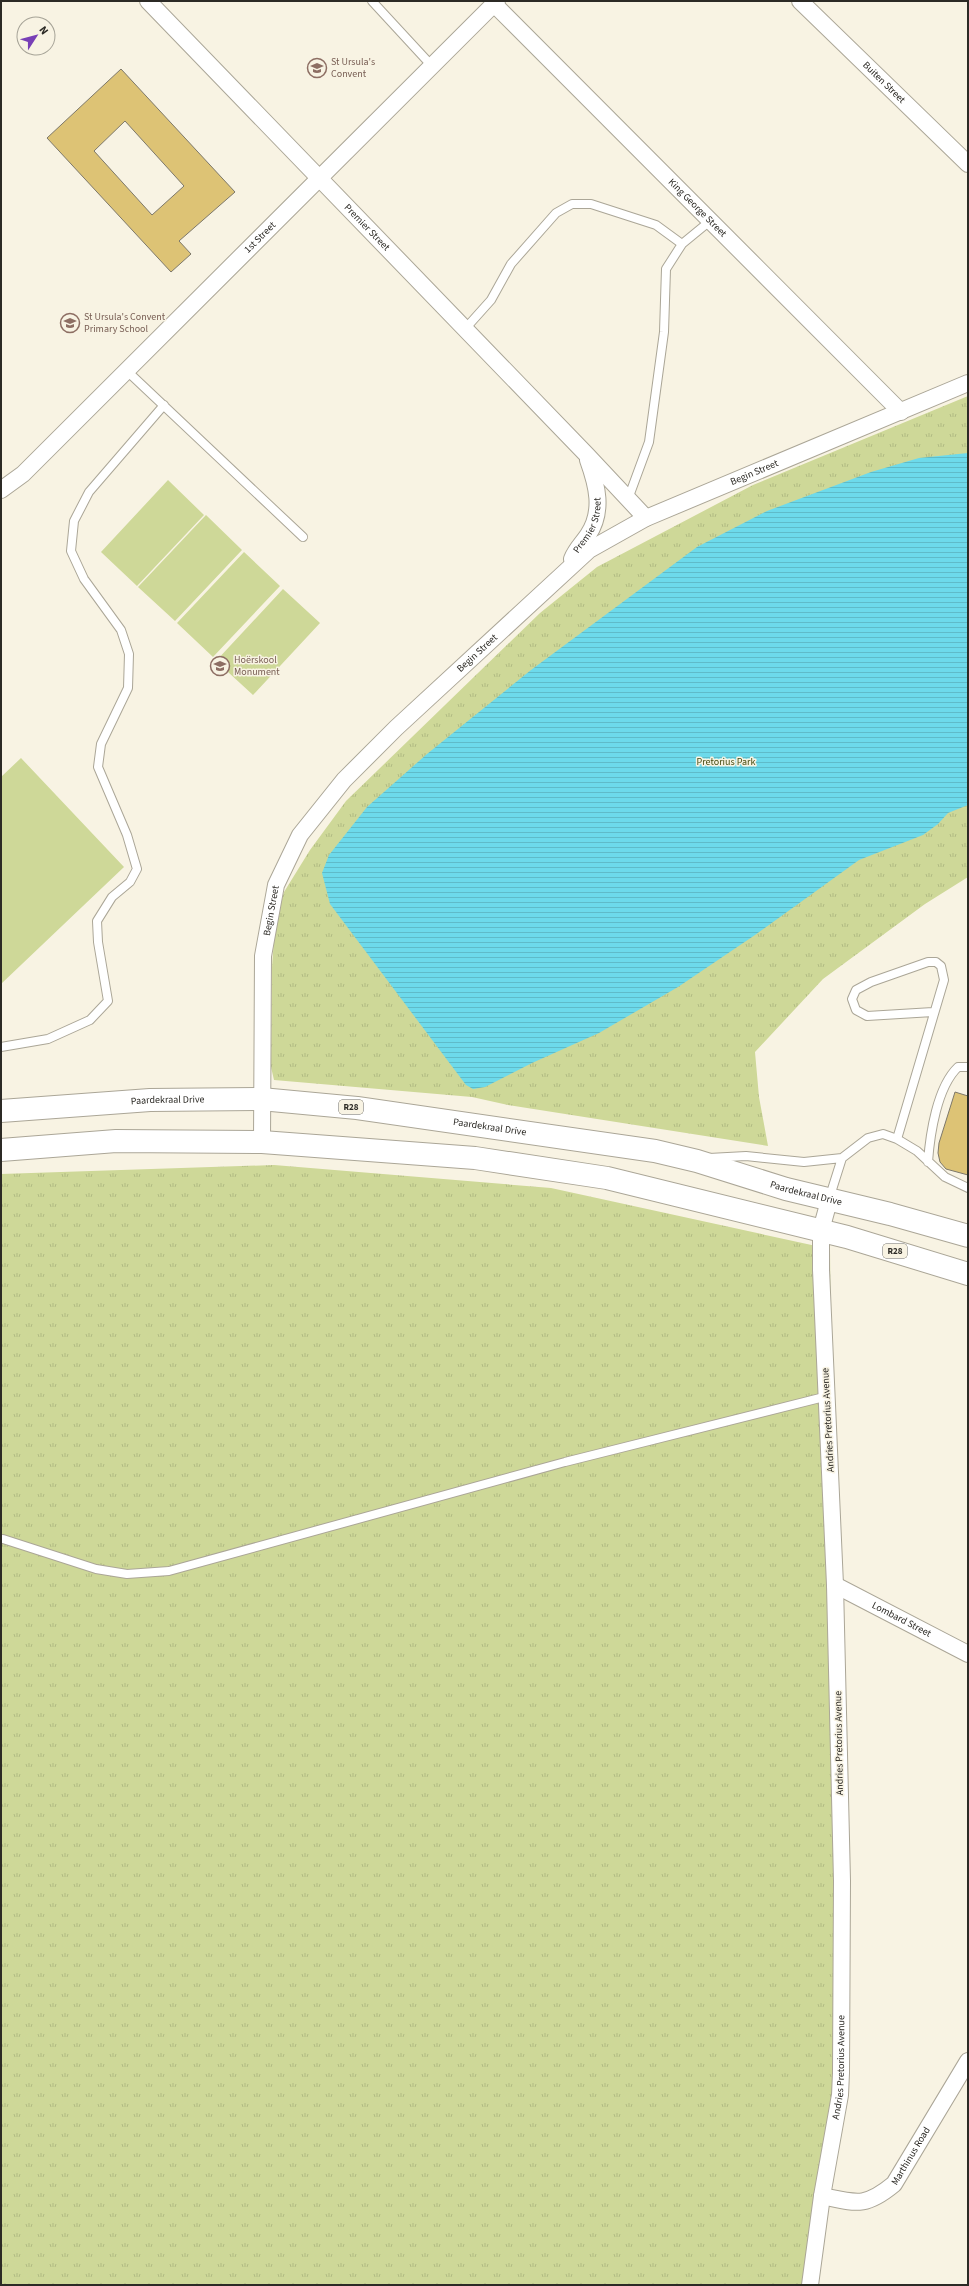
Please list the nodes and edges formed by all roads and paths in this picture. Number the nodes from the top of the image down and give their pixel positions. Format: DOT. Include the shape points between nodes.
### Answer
graph roads {
  1 [pos="148,1"];
  2 [pos="372,1"];
  3 [pos="800,1"];
  4 [pos="495,3"];
  5 [pos="432,66"];
  6 [pos="968,164"];
  7 [pos="318,178"];
  8 [pos="710,221"];
  9 [pos="682,244"];
  10 [pos="465,329"];
  11 [pos="126,370"];
  12 [pos="968,383"];
  13 [pos="164,406"];
  14 [pos="901,412"];
  15 [pos="586,454"];
  16 [pos="1,490"];
  17 [pos="628,499"];
  18 [pos="646,518"];
  19 [pos="303,537"];
  20 [pos="568,571"];
  21 [pos="933,1012"];
  22 [pos="1,1047"];
  23 [pos="968,1067"];
  24 [pos="261,1099"];
  25 [pos="1,1111"];
  26 [pos="897,1139"];
  27 [pos="262,1142"];
  28 [pos="1,1150"];
  29 [pos="842,1158"];
  30 [pos="697,1161"];
  31 [pos="928,1162"];
  32 [pos="968,1188"];
  33 [pos="829,1200"];
  34 [pos="821,1230"];
  35 [pos="968,1236"];
  36 [pos="968,1274"];
  37 [pos="828,1396"];
  38 [pos="2,1539"];
  39 [pos="835,1585"];
  40 [pos="968,1654"];
  41 [pos="968,2061"];
  42 [pos="822,2196"];
  43 [pos="810,2285"];
  1 -- 7 [label="street, Premier Street"];
  2 -- 5 [label="lane"];
  3 -- 6 [label="street, Buiten Street"];
  4 -- 5 [label="street, 1st Street"];
  4 -- 8 [label="street, King George Street"];
  5 -- 7 [label="street, 1st Street"];
  7 -- 10 [label="street, Premier Street"];
  7 -- 11 [label="street, 1st Street"];
  8 -- 9 [label="lane"];
  8 -- 14 [label="street, King George Street"];
  9 -- 10 [label="lane" via="656,225 591,204 572,204 556,213 512,264 491,300"];
  9 -- 17 [label="lane" via="666,269 664,332 649,442"];
  10 -- 15 [label="street, Premier Street"];
  11 -- 13 [label="lane"];
  11 -- 16 [label="street, 1st Street" via="24,474"];
  12 -- 14 [label="street, Begin Street"];
  13 -- 19 [label="lane"];
  13 -- 22 [label="lane" via="89,492 74,521 71,550 84,579 121,630 129,654 128,688 101,744 98,767 127,835 137,869 130,882 112,897 97,921 108,1001 90,1020 48,1038"];
  14 -- 18 [label="street, Begin Street"];
  15 -- 17 [label="street, Premier Street"];
  15 -- 20 [label="street, Premier Street" via="596,482 597,512 588,535 576,549"];
  17 -- 18 [label="street, Premier Street"];
  18 -- 20 [label="street, Begin Street" via="589,550"];
  20 -- 24 [label="street, Begin Street" via="396,728 344,780 300,834 276,885 263,956"];
  21 -- 21 [label="lane" via="944,980 941,966 936,962 917,964 871,982 853,994 856,1010 867,1016"];
  21 -- 26 [label="lane"];
  23 -- 31 [label="lane" via="958,1067 951,1074 933,1119"];
  24 -- 25 [label="main road, Paardekraal Drive / R28" via="150,1100"];
  24 -- 27 [label="street, Begin Street"];
  24 -- 30 [label="main road, Paardekraal Drive / R28" via="357,1108 489,1126 655,1151"];
  26 -- 29 [label="lane" via="883,1134 868,1138"];
  26 -- 31 [label="lane" via="917,1151"];
  27 -- 28 [label="main road, R28" via="116,1141"];
  27 -- 34 [label="main road, R28" via="475,1158 607,1178"];
  29 -- 30 [label="lane" via="804,1162 721,1156"];
  29 -- 33 [label="lane"];
  30 -- 33 [label="main road, Paardekraal Drive / R28"];
  31 -- 32 [label="lane" via="945,1177"];
  33 -- 34 [label="street, Andries Pretorius Avenue"];
  33 -- 35 [label="main road, Paardekraal Drive / R28"];
  34 -- 36 [label="main road, R28" via="889,1248"];
  34 -- 37 [label="street, Andries Pretorius Avenue" via="822,1312"];
  37 -- 38 [label="lane" via="566,1462 169,1571 127,1574 96,1568"];
  37 -- 39 [label="street, Andries Pretorius Avenue"];
  39 -- 40 [label="street, Lombard Street"];
  39 -- 42 [label="street, Andries Pretorius Avenue" via="842,1881 841,2073 835,2128"];
  41 -- 42 [label="street, Marthinus Road" via="894,2184 869,2201 853,2202"];
  42 -- 43 [label="street, Andries Pretorius Avenue"];
}
